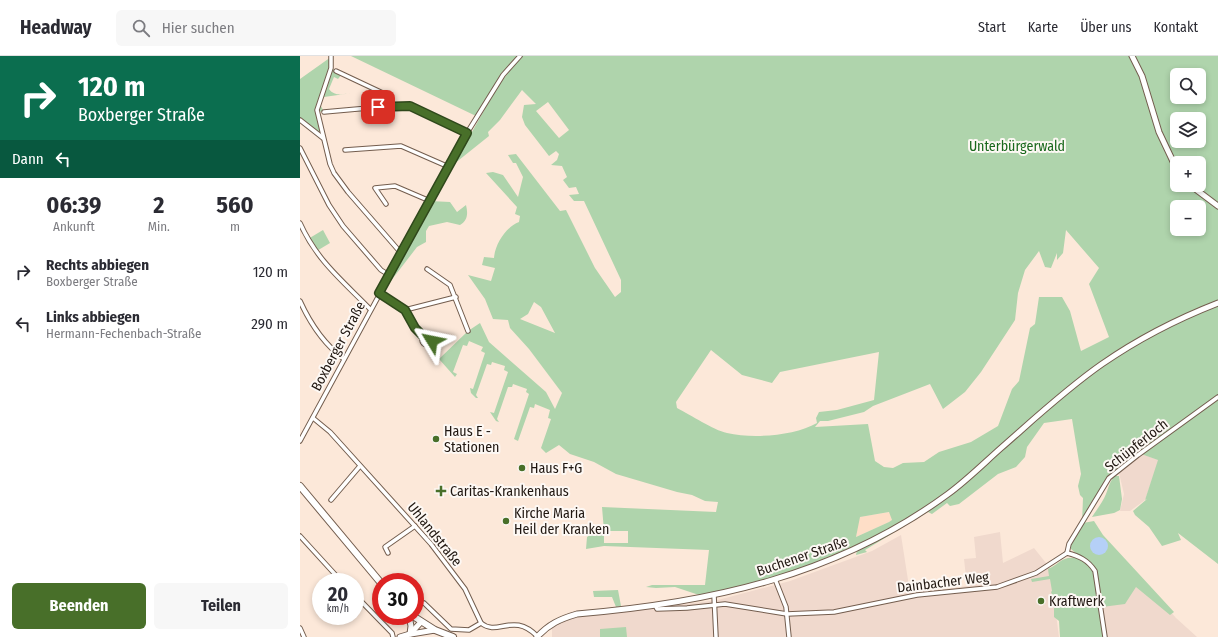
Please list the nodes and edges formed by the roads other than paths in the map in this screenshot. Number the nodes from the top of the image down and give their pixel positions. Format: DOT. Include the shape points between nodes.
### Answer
graph roads {
  1 [pos="331,56"];
  2 [pos="520,56"];
  3 [pos="1132,56"];
  4 [pos="336,71"];
  5 [pos="391,106"];
  6 [pos="324,112"];
  7 [pos="300,120"];
  8 [pos="467,133"];
  9 [pos="324,138"];
  10 [pos="300,148"];
  11 [pos="345,150"];
  12 [pos="1170,156"];
  13 [pos="449,168"];
  14 [pos="1199,192"];
  15 [pos="430,201"];
  16 [pos="386,204"];
  17 [pos="1218,206"];
  18 [pos="300,223"];
  19 [pos="401,253"];
  20 [pos="427,270"];
  21 [pos="389,275"];
  22 [pos="379,293"];
  23 [pos="456,297"];
  24 [pos="300,301"];
  25 [pos="1218,303"];
  26 [pos="370,309"];
  27 [pos="405,310"];
  28 [pos="468,331"];
  29 [pos="423,336"];
  30 [pos="344,359"];
  31 [pos="1218,397"];
  32 [pos="313,418"];
  33 [pos="300,441"];
  34 [pos="360,466"];
  35 [pos="300,486"];
  36 [pos="331,500"];
  37 [pos="415,526"];
  38 [pos="300,536"];
  39 [pos="388,553"];
  40 [pos="1067,553"];
  41 [pos="334,573"];
  42 [pos="373,573"];
  43 [pos="775,579"];
  44 [pos="714,595"];
  45 [pos="424,603"];
  46 [pos="364,604"];
  47 [pos="716,604"];
  48 [pos="655,605"];
  49 [pos="788,614"];
  50 [pos="481,623"];
  51 [pos="424,624"];
  52 [pos="410,625"];
  53 [pos="418,625"];
  54 [pos="300,628"];
  55 [pos="435,630"];
  56 [pos="410,634"];
  57 [pos="1106,636"];
  58 [pos="304,637"];
  59 [pos="393,637"];
  60 [pos="400,637"];
  61 [pos="453,637"];
  62 [pos="537,637"];
  63 [pos="716,637"];
  64 [pos="788,637"];
  1 -- 9 [label="street" via="331,68 317,110"];
  2 -- 8 [label="street, Boxberger Straße" via="503,75"];
  3 -- 12 [label="main road" via="1142,76 1159,132"];
  4 -- 5 [label="street" via="387,95"];
  5 -- 6 [label="street"];
  5 -- 8 [label="street" via="410,106"];
  7 -- 9 [label="street"];
  8 -- 13 [label="street, Boxberger Straße"];
  9 -- 19 [label="street" via="334,173"];
  10 -- 21 [label="street" via="328,205 381,270"];
  11 -- 13 [label="street" via="401,146"];
  13 -- 15 [label="street, Boxberger Straße"];
  14 -- 17 [label="main road"];
  15 -- 16 [label="street" via="395,186 375,188"];
  15 -- 19 [label="street, Boxberger Straße"];
  18 -- 26 [label="street" via="311,246 325,265"];
  19 -- 21 [label="street, Boxberger Straße"];
  20 -- 23 [label="street" via="450,284"];
  21 -- 22 [label="street, Boxberger Straße"];
  22 -- 26 [label="street, Boxberger Straße"];
  22 -- 27 [label="street"];
  23 -- 27 [label="street"];
  23 -- 28 [label="street"];
  24 -- 30 [label="street" via="323,339"];
  25 -- 43 [label="main road, Buchener Straße" via="1140,339 1101,364 945,497 887,534 849,553"];
  26 -- 30 [label="street, Boxberger Straße"];
  27 -- 29 [label="street" via="415,328"];
  30 -- 32 [label="street, Boxberger Straße"];
  31 -- 40 [label="street, Schüpferloch" via="1109,478 1069,544"];
  32 -- 33 [label="street, Boxberger Straße"];
  32 -- 34 [label="street, Uhlandstraße" via="330,432"];
  34 -- 36 [label="street"];
  34 -- 37 [label="street, Uhlandstraße"];
  35 -- 42 [label="main road"];
  37 -- 39 [label="street" via="384,547"];
  37 -- 50 [label="street, Uhlandstraße" via="465,589"];
  38 -- 41 [label="street"];
  40 -- 49 [label="street, Dainbacher Weg" via="1036,573 997,587 917,595 834,612"];
  40 -- 57 [label="street" via="1078,555 1090,563 1095,571"];
  43 -- 44 [label="main road, Buchener Straße"];
  43 -- 49 [label="street"];
  44 -- 47 [label="street"];
  44 -- 48 [label="main road, Buchener Straße"];
  45 -- 50 [label="street" via="451,629 469,630"];
  46 -- 59 [label="street"];
  47 -- 48 [label="street, Buchener Straße" via="657,609"];
  47 -- 49 [label="street, Dainbacher Weg"];
  47 -- 63 [label="street"];
  48 -- 62 [label="main road, Buchener Straße" via="561,618"];
  49 -- 64 [label="street"];
  50 -- 62 [label="street, Buchener Straße" via="493,628 520,624 528,627"];
  51 -- 55 [label="main road"];
  52 -- 56 [label="main road"];
  53 -- 56 [label="main road"];
  54 -- 58 [label="street"];
  55 -- 56 [label="main road"];
  55 -- 61 [label="main road"];
  56 -- 60 [label="main road"];
}
